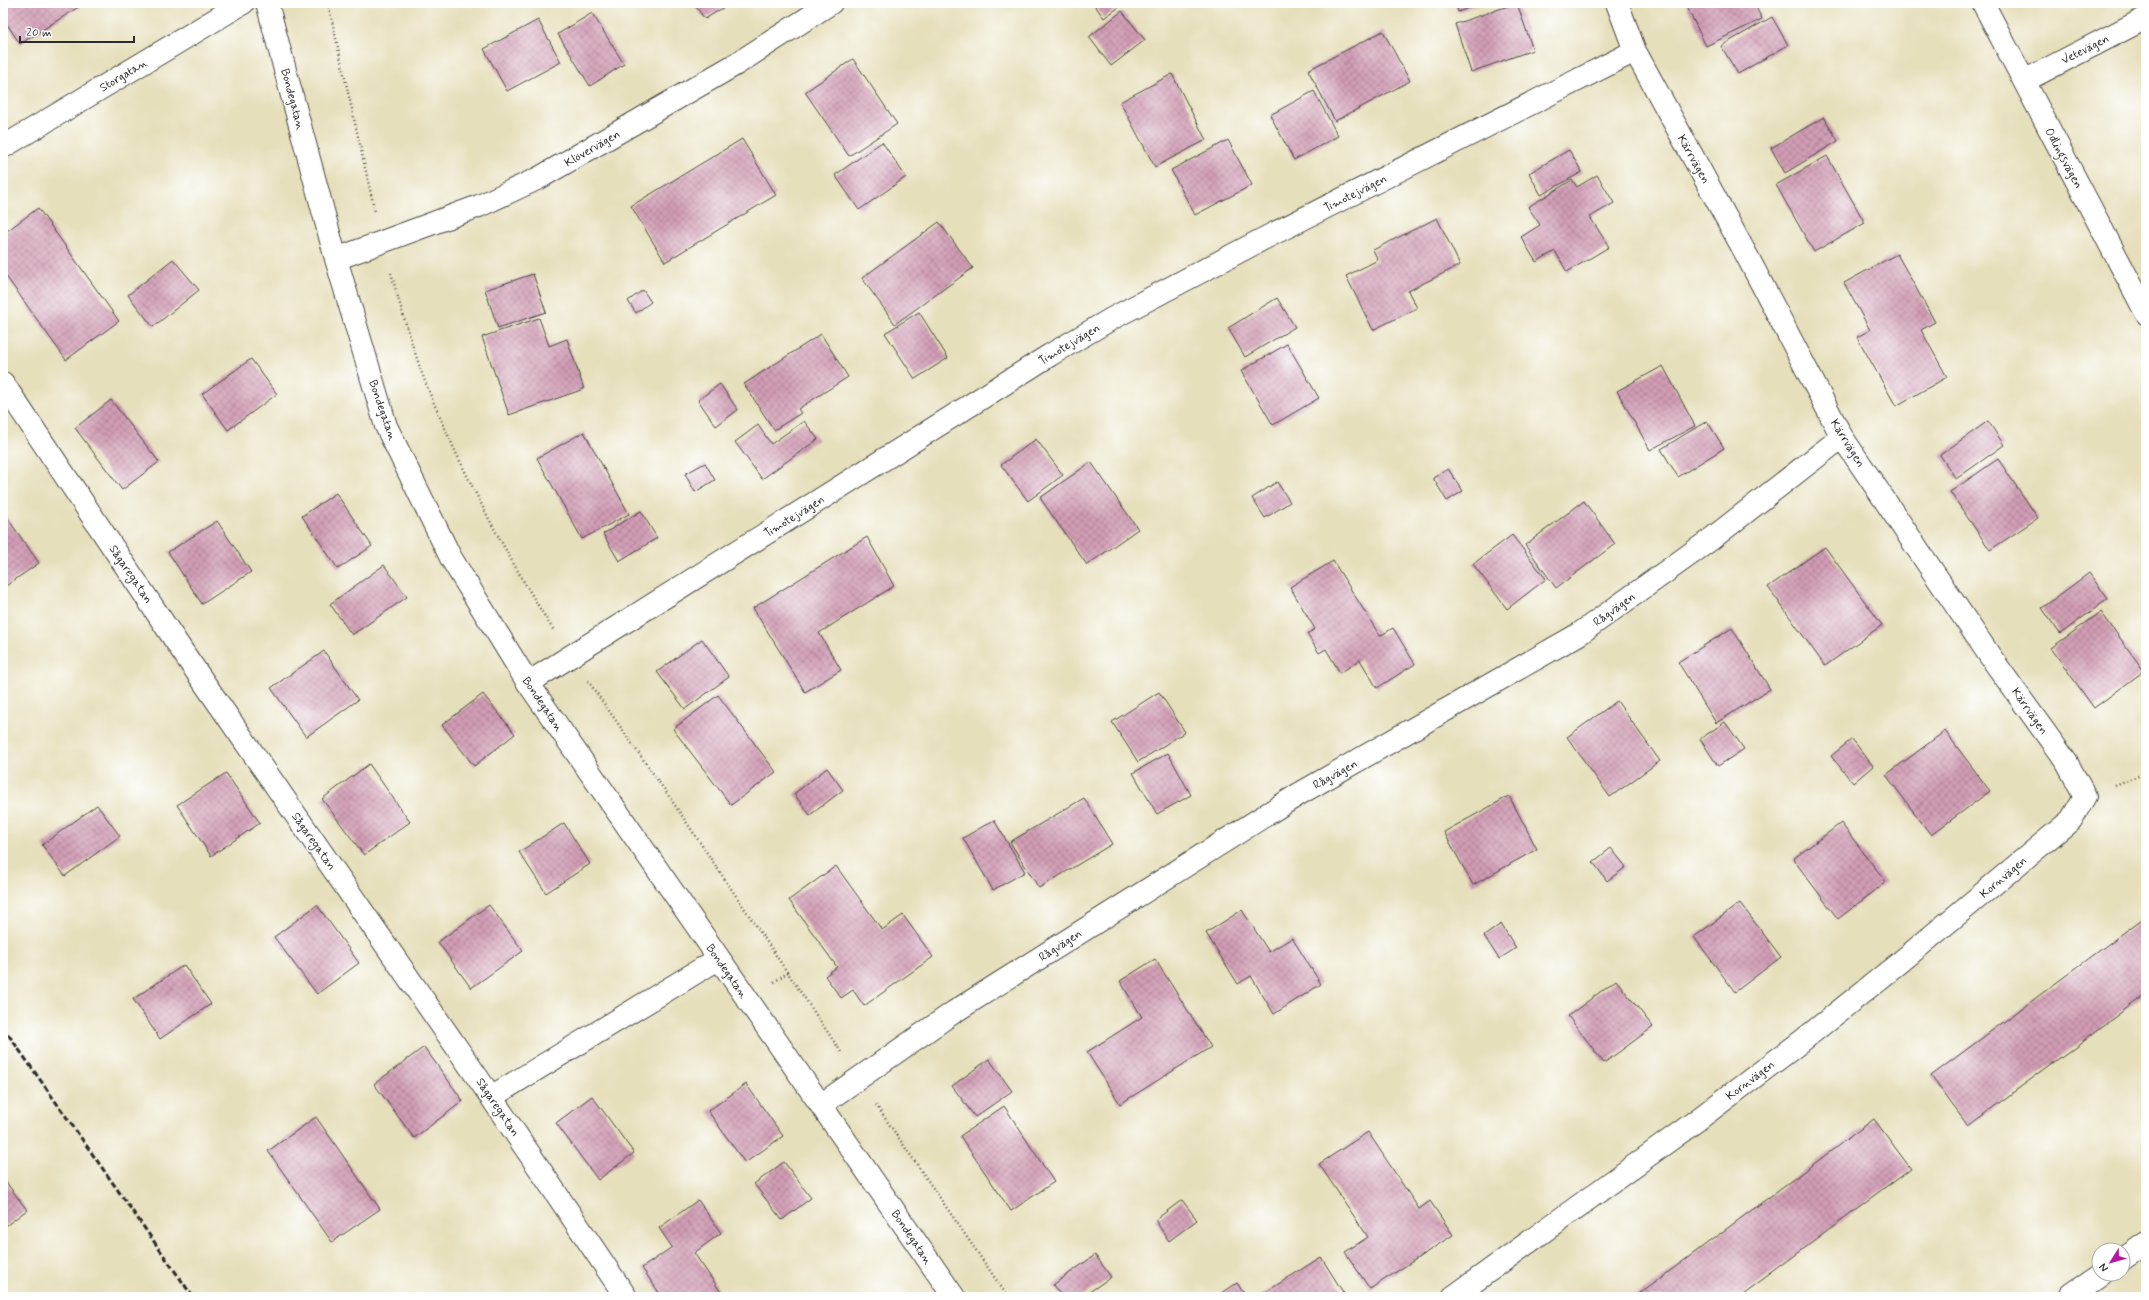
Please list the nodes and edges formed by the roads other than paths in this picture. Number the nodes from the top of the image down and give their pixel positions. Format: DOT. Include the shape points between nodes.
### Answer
graph roads {
  1 [pos="243,3"];
  2 [pos="267,3"];
  3 [pos="831,3"];
  4 [pos="1617,3"];
  5 [pos="1983,3"];
  6 [pos="2146,18"];
  7 [pos="1635,51"];
  8 [pos="2024,81"];
  9 [pos="3,147"];
  10 [pos="336,259"];
  11 [pos="2146,313"];
  12 [pos="3,383"];
  13 [pos="1842,437"];
  14 [pos="528,683"];
  15 [pos="2036,849"];
  16 [pos="718,959"];
  17 [pos="491,1097"];
  18 [pos="822,1104"];
  19 [pos="2146,1244"];
  20 [pos="2131,1254"];
  21 [pos="2091,1282"];
  22 [pos="626,1297"];
  23 [pos="954,1297"];
  24 [pos="1453,1297"];
  25 [pos="2069,1297"];
  1 -- 9 [label="street, Storgatan"];
  2 -- 10 [label="street, Bondegatan"];
  3 -- 10 [label="street, Klövervägen" via="738,63 539,178 479,206"];
  4 -- 7 [label="street, Kärrvägen"];
  5 -- 8 [label="street, Odlingsvägen"];
  6 -- 8 [label="street, Vetevägen"];
  7 -- 13 [label="street, Kärrvägen"];
  7 -- 14 [label="street, Timotejvägen" via="1113,318"];
  8 -- 11 [label="street, Odlingsvägen"];
  10 -- 14 [label="street, Bondegatan" via="386,426 451,558"];
  12 -- 17 [label="street, Sågaregatan" via="192,664"];
  13 -- 15 [label="street, Kärrvägen" via="2067,763 2085,796 2071,820"];
  13 -- 18 [label="street, Rågvägen" via="1710,540 1579,634 1299,794 1159,885 1090,925 954,1012"];
  14 -- 16 [label="street, Bondegatan"];
  15 -- 24 [label="street, Kornvägen" via="1798,1044"];
  16 -- 17 [label="street"];
  16 -- 18 [label="street, Bondegatan"];
  17 -- 22 [label="street, Sågaregatan"];
  18 -- 23 [label="street, Bondegatan"];
  19 -- 20 [label="street"];
  21 -- 25 [label="street"];
}
